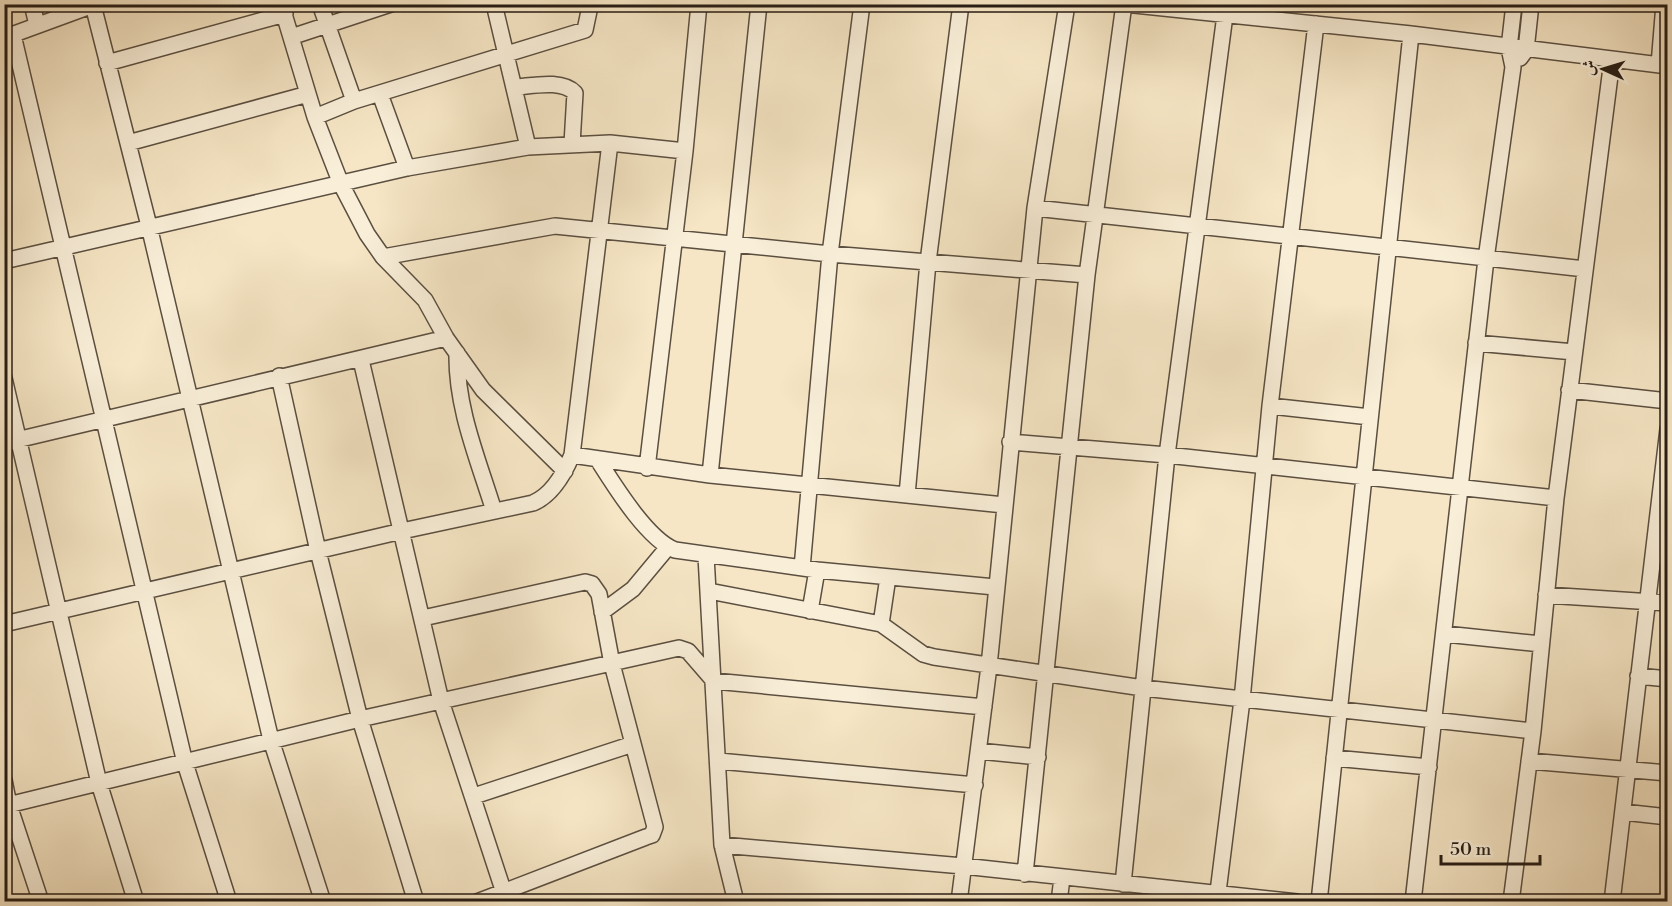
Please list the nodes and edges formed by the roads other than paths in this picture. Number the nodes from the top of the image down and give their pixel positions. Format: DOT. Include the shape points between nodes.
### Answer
graph roads {
  1 [pos="32,4"];
  2 [pos="320,4"];
  3 [pos="391,4"];
  4 [pos="494,4"];
  5 [pos="587,4"];
  6 [pos="699,4"];
  7 [pos="759,4"];
  8 [pos="862,4"];
  9 [pos="961,4"];
  10 [pos="1067,4"];
  11 [pos="1124,4"];
  12 [pos="1514,4"];
  13 [pos="1531,4"];
  14 [pos="1664,4"];
  15 [pos="94,5"];
  16 [pos="1192,8"];
  17 [pos="283,9"];
  18 [pos="1225,15"];
  19 [pos="1316,24"];
  20 [pos="37,25"];
  21 [pos="326,27"];
  22 [pos="1411,34"];
  23 [pos="9,36"];
  24 [pos="291,37"];
  25 [pos="1509,48"];
  26 [pos="1526,50"];
  27 [pos="507,55"];
  28 [pos="1612,60"];
  29 [pos="107,63"];
  30 [pos="1663,65"];
  31 [pos="1513,67"];
  32 [pos="514,87"];
  33 [pos="308,94"];
  34 [pos="380,94"];
  35 [pos="354,101"];
  36 [pos="315,117"];
  37 [pos="128,143"];
  38 [pos="610,143"];
  39 [pos="572,144"];
  40 [pos="528,147"];
  41 [pos="685,151"];
  42 [pos="407,168"];
  43 [pos="341,184"];
  44 [pos="1035,208"];
  45 [pos="1096,215"];
  46 [pos="149,226"];
  47 [pos="1195,226"];
  48 [pos="599,228"];
  49 [pos="1290,236"];
  50 [pos="676,238"];
  51 [pos="732,245"];
  52 [pos="63,247"];
  53 [pos="1387,248"];
  54 [pos="830,254"];
  55 [pos="383,257"];
  56 [pos="1486,259"];
  57 [pos="4,261"];
  58 [pos="927,262"];
  59 [pos="1028,269"];
  60 [pos="1585,269"];
  61 [pos="1087,275"];
  62 [pos="447,338"];
  63 [pos="1476,343"];
  64 [pos="1574,352"];
  65 [pos="457,353"];
  66 [pos="361,360"];
  67 [pos="279,376"];
  68 [pos="4,378"];
  69 [pos="1569,390"];
  70 [pos="189,398"];
  71 [pos="1668,401"];
  72 [pos="1270,406"];
  73 [pos="1370,417"];
  74 [pos="103,419"];
  75 [pos="1668,429"];
  76 [pos="12,441"];
  77 [pos="1010,442"];
  78 [pos="1070,447"];
  79 [pos="572,455"];
  80 [pos="1167,455"];
  81 [pos="598,460"];
  82 [pos="1264,467"];
  83 [pos="647,468"];
  84 [pos="565,471"];
  85 [pos="710,475"];
  86 [pos="1364,478"];
  87 [pos="1461,486"];
  88 [pos="811,487"];
  89 [pos="907,495"];
  90 [pos="1556,498"];
  91 [pos="1004,505"];
  92 [pos="494,511"];
  93 [pos="402,531"];
  94 [pos="668,547"];
  95 [pos="318,551"];
  96 [pos="706,556"];
  97 [pos="810,569"];
  98 [pos="231,572"];
  99 [pos="888,577"];
  100 [pos="996,587"];
  101 [pos="144,591"];
  102 [pos="709,591"];
  103 [pos="1546,595"];
  104 [pos="1646,601"];
  105 [pos="1668,603"];
  106 [pos="61,611"];
  107 [pos="810,611"];
  108 [pos="602,612"];
  109 [pos="423,618"];
  110 [pos="4,624"];
  111 [pos="881,624"];
  112 [pos="1445,634"];
  113 [pos="1541,645"];
  114 [pos="612,664"];
  115 [pos="989,666"];
  116 [pos="1047,674"];
  117 [pos="1638,676"];
  118 [pos="1668,679"];
  119 [pos="714,681"];
  120 [pos="1143,688"];
  121 [pos="1242,700"];
  122 [pos="441,701"];
  123 [pos="984,707"];
  124 [pos="1339,708"];
  125 [pos="360,719"];
  126 [pos="1436,719"];
  127 [pos="1533,732"];
  128 [pos="271,740"];
  129 [pos="633,744"];
  130 [pos="979,751"];
  131 [pos="1038,757"];
  132 [pos="1334,758"];
  133 [pos="719,761"];
  134 [pos="1529,761"];
  135 [pos="185,763"];
  136 [pos="1429,767"];
  137 [pos="1628,768"];
  138 [pos="1668,773"];
  139 [pos="4,780"];
  140 [pos="99,783"];
  141 [pos="975,785"];
  142 [pos="474,796"];
  143 [pos="7,805"];
  144 [pos="1623,812"];
  145 [pos="1668,817"];
  146 [pos="722,845"];
  147 [pos="963,866"];
  148 [pos="1025,874"];
  149 [pos="1062,878"];
  150 [pos="1123,884"];
  151 [pos="1218,892"];
  152 [pos="1164,895"];
  153 [pos="505,896"];
  154 [pos="1254,900"];
  155 [pos="41,902"];
  156 [pos="136,902"];
  157 [pos="229,902"];
  158 [pos="323,902"];
  159 [pos="416,902"];
  160 [pos="477,902"];
  161 [pos="736,902"];
  162 [pos="959,902"];
  163 [pos="1059,902"];
  164 [pos="1297,902"];
  165 [pos="1319,902"];
  166 [pos="1413,902"];
  167 [pos="1510,902"];
  168 [pos="1612,902"];
  1 -- 20 [label="street"];
  2 -- 21 [label="street"];
  3 -- 21 [label="street"];
  4 -- 27 [label="street"];
  5 -- 27 [label="street" via="585,30"];
  6 -- 41 [label="street"];
  7 -- 51 [label="street"];
  8 -- 54 [label="street"];
  9 -- 58 [label="street"];
  10 -- 44 [label="street"];
  11 -- 16 [label="street"];
  11 -- 45 [label="street"];
  12 -- 25 [label="street"];
  13 -- 26 [label="street"];
  14 -- 30 [label="street"];
  15 -- 20 [label="street"];
  15 -- 29 [label="street"];
  16 -- 18 [label="street"];
  17 -- 24 [label="street"];
  17 -- 29 [label="street"];
  18 -- 19 [label="street"];
  18 -- 47 [label="street"];
  19 -- 22 [label="street"];
  19 -- 49 [label="street"];
  20 -- 23 [label="street"];
  21 -- 24 [label="street"];
  21 -- 35 [label="street"];
  22 -- 25 [label="street"];
  22 -- 53 [label="street"];
  23 -- 52 [label="street"];
  24 -- 33 [label="street"];
  25 -- 26 [label="street"];
  25 -- 31 [label="street"];
  26 -- 28 [label="street"];
  26 -- 31 [label="street"];
  27 -- 32 [label="street"];
  27 -- 34 [label="street"];
  28 -- 30 [label="street"];
  28 -- 60 [label="street"];
  29 -- 37 [label="street"];
  31 -- 56 [label="street"];
  32 -- 39 [label="street" via="571,88 575,93"];
  32 -- 40 [label="street"];
  33 -- 36 [label="street"];
  33 -- 37 [label="street"];
  34 -- 35 [label="street"];
  34 -- 42 [label="street"];
  35 -- 36 [label="street"];
  36 -- 43 [label="street"];
  37 -- 46 [label="street"];
  38 -- 39 [label="street"];
  38 -- 41 [label="street"];
  38 -- 48 [label="street"];
  39 -- 40 [label="street"];
  40 -- 42 [label="street"];
  41 -- 50 [label="street"];
  42 -- 43 [label="street"];
  43 -- 46 [label="street"];
  43 -- 55 [label="street"];
  44 -- 45 [label="street"];
  44 -- 59 [label="street"];
  45 -- 47 [label="street"];
  45 -- 61 [label="street"];
  46 -- 52 [label="street"];
  46 -- 70 [label="street"];
  47 -- 49 [label="street"];
  47 -- 80 [label="street"];
  48 -- 50 [label="street"];
  48 -- 55 [label="street" via="538,227"];
  48 -- 79 [label="street"];
  49 -- 53 [label="street"];
  49 -- 72 [label="street"];
  50 -- 51 [label="street"];
  50 -- 83 [label="street"];
  51 -- 54 [label="street"];
  51 -- 85 [label="street"];
  52 -- 57 [label="street"];
  52 -- 74 [label="street"];
  53 -- 56 [label="street"];
  53 -- 73 [label="street"];
  54 -- 58 [label="street"];
  54 -- 88 [label="street"];
  55 -- 62 [label="street" via="425,300"];
  56 -- 60 [label="street"];
  56 -- 63 [label="street"];
  58 -- 59 [label="street"];
  58 -- 89 [label="street"];
  59 -- 61 [label="street"];
  59 -- 77 [label="street"];
  60 -- 64 [label="street"];
  61 -- 78 [label="street"];
  62 -- 65 [label="street"];
  62 -- 66 [label="street"];
  63 -- 64 [label="street"];
  63 -- 87 [label="street"];
  64 -- 69 [label="street"];
  65 -- 84 [label="street" via="483,390"];
  65 -- 92 [label="street" via="463,410"];
  66 -- 67 [label="street"];
  66 -- 93 [label="street"];
  67 -- 70 [label="street"];
  67 -- 95 [label="street"];
  68 -- 76 [label="street"];
  69 -- 71 [label="street"];
  69 -- 90 [label="street"];
  70 -- 74 [label="street"];
  70 -- 98 [label="street"];
  72 -- 73 [label="street"];
  72 -- 82 [label="street"];
  73 -- 86 [label="street"];
  74 -- 76 [label="street"];
  74 -- 101 [label="street"];
  75 -- 104 [label="street"];
  76 -- 106 [label="street"];
  77 -- 78 [label="street"];
  77 -- 91 [label="street"];
  78 -- 80 [label="street"];
  78 -- 116 [label="street"];
  79 -- 81 [label="street"];
  79 -- 84 [label="street"];
  80 -- 82 [label="street"];
  80 -- 120 [label="street"];
  81 -- 83 [label="street"];
  81 -- 94 [label="street" via="624,500"];
  82 -- 86 [label="street"];
  82 -- 121 [label="street"];
  83 -- 85 [label="street"];
  84 -- 92 [label="street" via="543,499"];
  85 -- 88 [label="street"];
  86 -- 87 [label="street"];
  86 -- 124 [label="street"];
  87 -- 90 [label="street"];
  87 -- 112 [label="street"];
  88 -- 89 [label="street"];
  88 -- 97 [label="street"];
  89 -- 91 [label="street"];
  90 -- 103 [label="street"];
  91 -- 100 [label="street"];
  92 -- 93 [label="street"];
  93 -- 95 [label="street"];
  93 -- 109 [label="street"];
  94 -- 96 [label="street"];
  94 -- 108 [label="street" via="633,589"];
  95 -- 98 [label="street"];
  95 -- 125 [label="street"];
  96 -- 97 [label="street"];
  96 -- 102 [label="street"];
  97 -- 99 [label="street"];
  97 -- 107 [label="street"];
  98 -- 101 [label="street"];
  98 -- 128 [label="street"];
  99 -- 100 [label="street"];
  99 -- 111 [label="street"];
  100 -- 115 [label="street"];
  101 -- 106 [label="street"];
  101 -- 135 [label="street"];
  102 -- 107 [label="street"];
  102 -- 119 [label="street"];
  103 -- 104 [label="street"];
  103 -- 113 [label="street"];
  104 -- 105 [label="street"];
  104 -- 117 [label="street"];
  106 -- 110 [label="street"];
  106 -- 140 [label="street"];
  107 -- 111 [label="street"];
  108 -- 109 [label="street" via="599,594 592,584 585,582"];
  108 -- 114 [label="street"];
  109 -- 122 [label="street"];
  111 -- 115 [label="street" via="923,654"];
  112 -- 113 [label="street"];
  112 -- 126 [label="street"];
  113 -- 127 [label="street"];
  114 -- 119 [label="street" via="683,648"];
  114 -- 122 [label="street"];
  114 -- 129 [label="street"];
  115 -- 116 [label="street"];
  115 -- 123 [label="street"];
  116 -- 120 [label="street"];
  116 -- 131 [label="street"];
  117 -- 118 [label="street"];
  117 -- 137 [label="street"];
  119 -- 123 [label="street"];
  119 -- 133 [label="street"];
  120 -- 121 [label="street"];
  120 -- 150 [label="street"];
  121 -- 124 [label="street"];
  121 -- 151 [label="street"];
  122 -- 125 [label="street"];
  122 -- 142 [label="street"];
  123 -- 130 [label="street"];
  124 -- 126 [label="street"];
  124 -- 132 [label="street"];
  125 -- 128 [label="street"];
  125 -- 159 [label="street"];
  126 -- 127 [label="street"];
  126 -- 136 [label="street"];
  127 -- 134 [label="street"];
  128 -- 135 [label="street"];
  128 -- 158 [label="street"];
  129 -- 142 [label="street"];
  129 -- 153 [label="street" via="655,827 652,835"];
  130 -- 131 [label="street"];
  130 -- 141 [label="street"];
  131 -- 148 [label="street"];
  132 -- 136 [label="street"];
  132 -- 165 [label="street"];
  133 -- 141 [label="street"];
  133 -- 146 [label="street"];
  134 -- 137 [label="street"];
  134 -- 167 [label="street"];
  135 -- 140 [label="street"];
  135 -- 157 [label="street"];
  136 -- 166 [label="street"];
  137 -- 138 [label="street"];
  137 -- 144 [label="street"];
  139 -- 143 [label="street"];
  140 -- 143 [label="street"];
  140 -- 156 [label="street"];
  141 -- 147 [label="street"];
  142 -- 153 [label="street"];
  143 -- 155 [label="street"];
  144 -- 145 [label="street"];
  144 -- 168 [label="street"];
  146 -- 147 [label="street"];
  146 -- 161 [label="street"];
  147 -- 148 [label="street"];
  147 -- 162 [label="street"];
  148 -- 149 [label="street"];
  149 -- 150 [label="street"];
  149 -- 163 [label="street"];
  150 -- 152 [label="street"];
  151 -- 152 [label="street"];
  151 -- 154 [label="street"];
  153 -- 160 [label="street"];
  154 -- 164 [label="street"];
}
